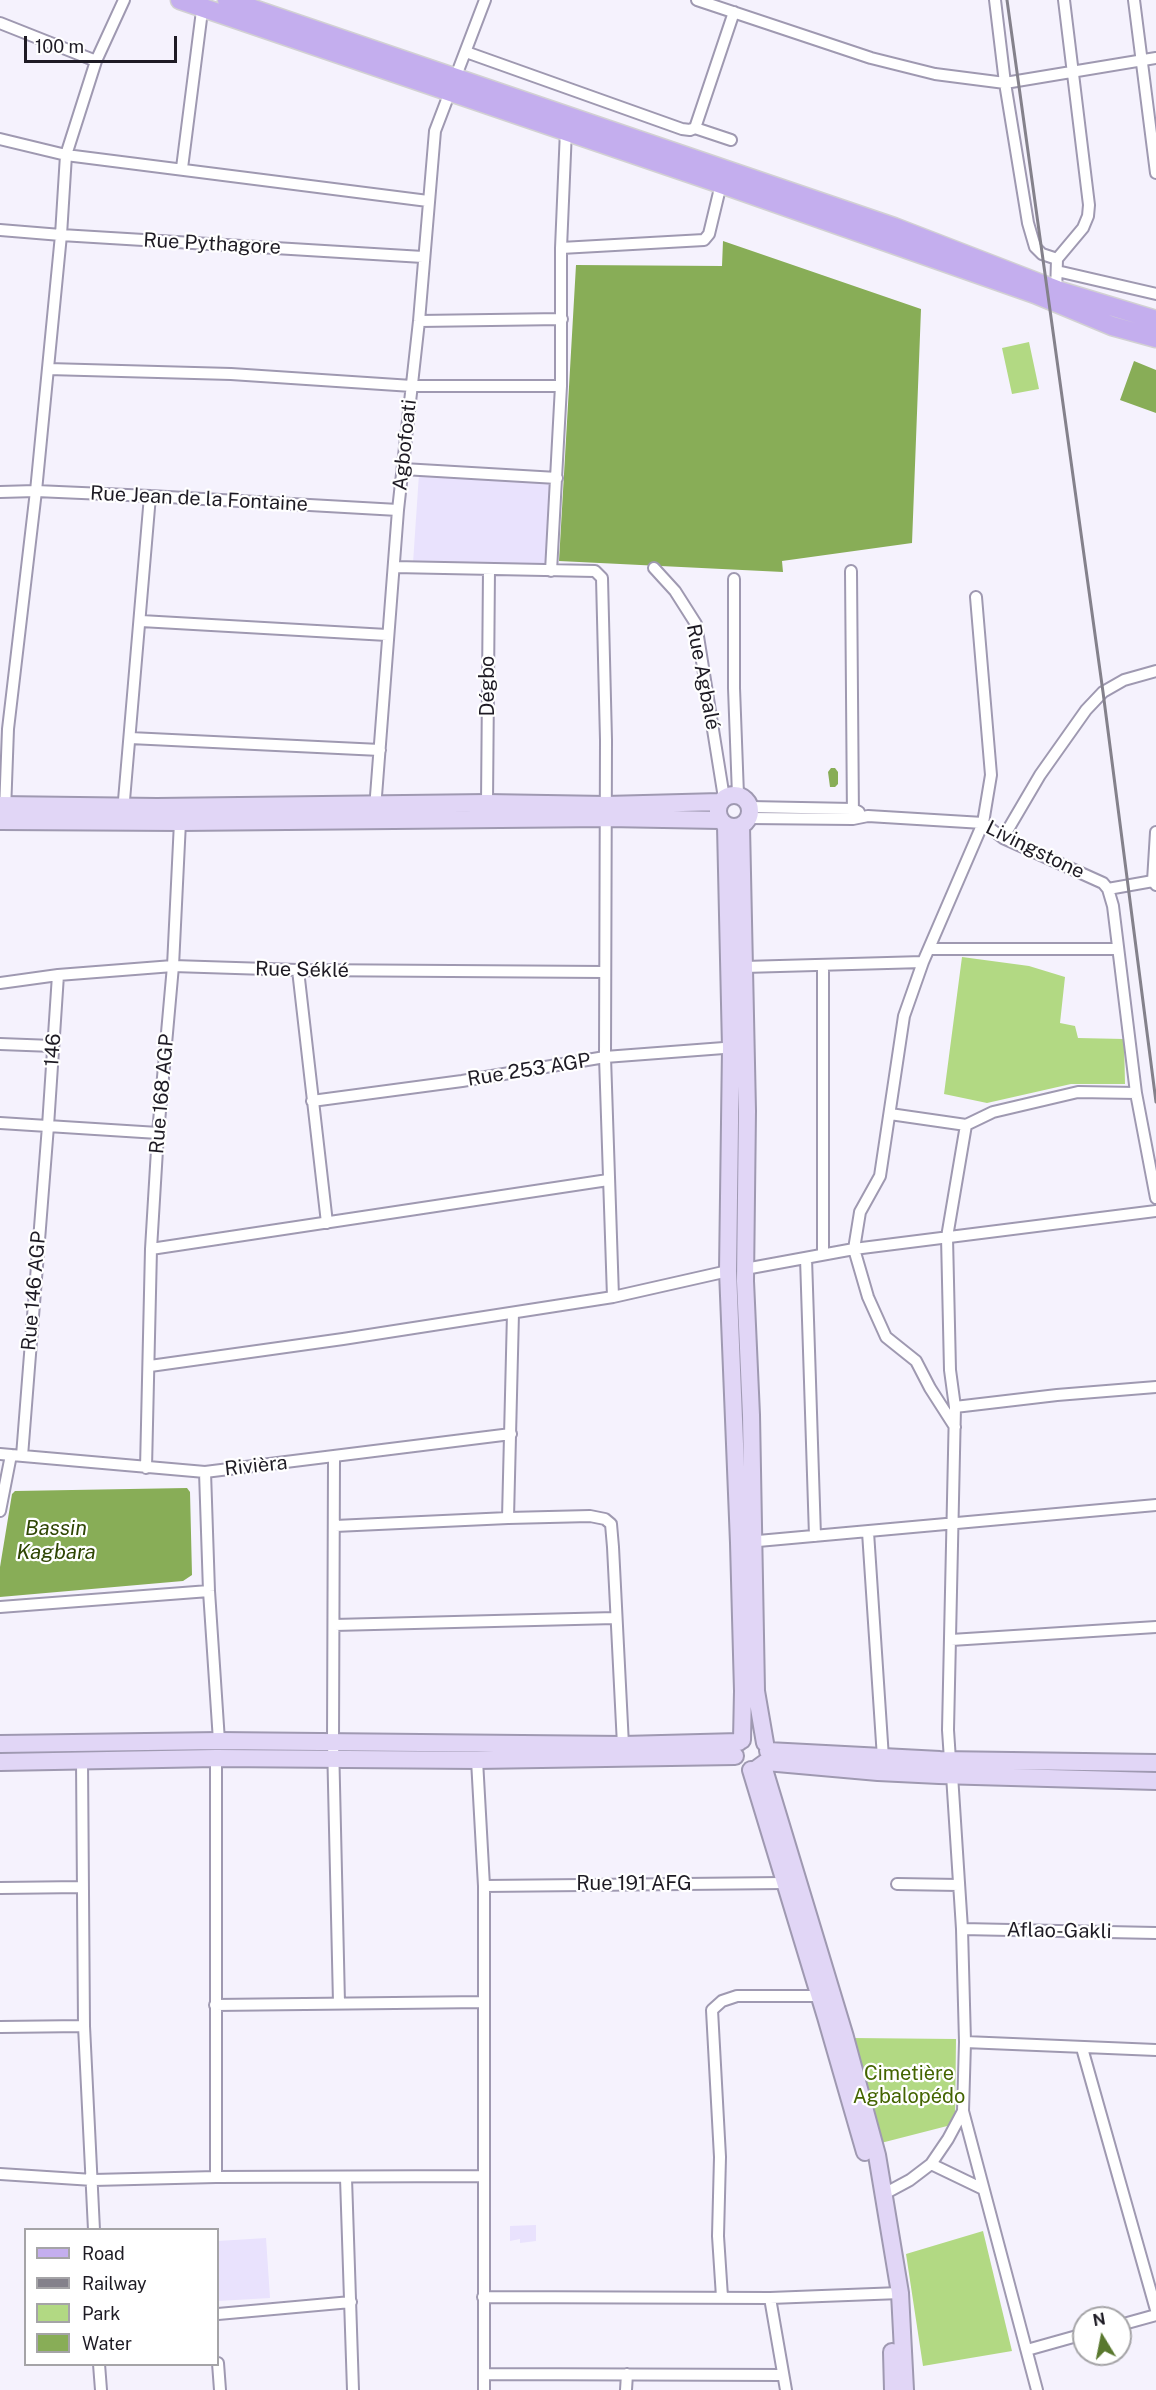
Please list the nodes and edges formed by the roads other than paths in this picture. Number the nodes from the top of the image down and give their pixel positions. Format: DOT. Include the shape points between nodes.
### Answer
graph roads {
  1 [pos="124,0"];
  2 [pos="180,0"];
  3 [pos="227,0"];
  4 [pos="485,0"];
  5 [pos="697,0"];
  6 [pos="996,0"];
  7 [pos="1064,0"];
  8 [pos="1134,0"];
  9 [pos="202,4"];
  10 [pos="251,4"];
  11 [pos="734,12"];
  12 [pos="0,23"];
  13 [pos="466,52"];
  14 [pos="1156,58"];
  15 [pos="1143,60"];
  16 [pos="96,61"];
  17 [pos="1073,72"];
  18 [pos="1005,83"];
  19 [pos="454,84"];
  20 [pos="695,128"];
  21 [pos="566,130"];
  22 [pos="0,139"];
  23 [pos="731,140"];
  24 [pos="66,155"];
  25 [pos="182,168"];
  26 [pos="1156,173"];
  27 [pos="722,177"];
  28 [pos="428,201"];
  29 [pos="0,230"];
  30 [pos="61,235"];
  31 [pos="561,248"];
  32 [pos="423,257"];
  33 [pos="1057,259"];
  34 [pos="1057,271"];
  35 [pos="1156,294"];
  36 [pos="1056,296"];
  37 [pos="562,319"];
  38 [pos="1156,320"];
  39 [pos="418,321"];
  40 [pos="1156,338"];
  41 [pos="48,369"];
  42 [pos="412,386"];
  43 [pos="561,386"];
  44 [pos="403,469"];
  45 [pos="556,477"];
  46 [pos="36,491"];
  47 [pos="0,492"];
  48 [pos="150,496"];
  49 [pos="398,510"];
  50 [pos="394,567"];
  51 [pos="654,568"];
  52 [pos="489,569"];
  53 [pos="552,571"];
  54 [pos="851,571"];
  55 [pos="734,579"];
  56 [pos="976,597"];
  57 [pos="141,621"];
  58 [pos="387,635"];
  59 [pos="1156,671"];
  60 [pos="4,729"];
  61 [pos="130,738"];
  62 [pos="380,750"];
  63 [pos="487,803"];
  64 [pos="606,811"];
  65 [pos="375,812"];
  66 [pos="734,812"];
  67 [pos="2,813"];
  68 [pos="123,814"];
  69 [pos="853,814"];
  70 [pos="180,822"];
  71 [pos="983,823"];
  72 [pos="1156,832"];
  73 [pos="1002,838"];
  74 [pos="1154,883"];
  75 [pos="1108,889"];
  76 [pos="929,949"];
  77 [pos="1118,949"];
  78 [pos="923,962"];
  79 [pos="173,966"];
  80 [pos="823,966"];
  81 [pos="744,967"];
  82 [pos="298,970"];
  83 [pos="604,972"];
  84 [pos="57,975"];
  85 [pos="0,983"];
  86 [pos="0,1044"];
  87 [pos="53,1046"];
  88 [pos="739,1047"];
  89 [pos="605,1057"];
  90 [pos="1136,1092"];
  91 [pos="312,1101"];
  92 [pos="890,1114"];
  93 [pos="0,1123"];
  94 [pos="966,1125"];
  95 [pos="48,1126"];
  96 [pos="158,1133"];
  97 [pos="608,1180"];
  98 [pos="1156,1198"];
  99 [pos="1156,1211"];
  100 [pos="327,1223"];
  101 [pos="947,1237"];
  102 [pos="152,1249"];
  103 [pos="854,1249"];
  104 [pos="824,1254"];
  105 [pos="806,1258"];
  106 [pos="745,1269"];
  107 [pos="728,1271"];
  108 [pos="613,1298"];
  109 [pos="513,1313"];
  110 [pos="150,1366"];
  111 [pos="1156,1387"];
  112 [pos="955,1407"];
  113 [pos="955,1427"];
  114 [pos="511,1434"];
  115 [pos="11,1455"];
  116 [pos="334,1458"];
  117 [pos="146,1468"];
  118 [pos="205,1472"];
  119 [pos="1156,1505"];
  120 [pos="0,1511"];
  121 [pos="508,1518"];
  122 [pos="954,1525"];
  123 [pos="335,1526"];
  124 [pos="868,1532"];
  125 [pos="815,1536"];
  126 [pos="746,1542"];
  127 [pos="209,1592"];
  128 [pos="0,1607"];
  129 [pos="615,1618"];
  130 [pos="334,1625"];
  131 [pos="1156,1627"];
  132 [pos="951,1640"];
  133 [pos="219,1741"];
  134 [pos="333,1742"];
  135 [pos="0,1744"];
  136 [pos="623,1745"];
  137 [pos="739,1746"];
  138 [pos="216,1758"];
  139 [pos="883,1758"];
  140 [pos="333,1759"];
  141 [pos="763,1759"];
  142 [pos="82,1760"];
  143 [pos="477,1760"];
  144 [pos="0,1762"];
  145 [pos="1156,1763"];
  146 [pos="951,1768"];
  147 [pos="1156,1781"];
  148 [pos="784,1883"];
  149 [pos="897,1884"];
  150 [pos="959,1885"];
  151 [pos="484,1886"];
  152 [pos="82,1887"];
  153 [pos="0,1888"];
  154 [pos="962,1929"];
  155 [pos="1156,1933"];
  156 [pos="826,1996"];
  157 [pos="484,2002"];
  158 [pos="339,2003"];
  159 [pos="215,2005"];
  160 [pos="84,2026"];
  161 [pos="0,2027"];
  162 [pos="965,2042"];
  163 [pos="1082,2048"];
  164 [pos="1156,2050"];
  165 [pos="963,2111"];
  166 [pos="932,2164"];
  167 [pos="0,2174"];
  168 [pos="483,2176"];
  169 [pos="216,2177"];
  170 [pos="346,2178"];
  171 [pos="93,2180"];
  172 [pos="983,2189"];
  173 [pos="884,2194"];
  174 [pos="94,2228"];
  175 [pos="895,2293"];
  176 [pos="483,2297"];
  177 [pos="722,2297"];
  178 [pos="770,2298"];
  179 [pos="351,2302"];
  180 [pos="1156,2310"];
  181 [pos="219,2314"];
  182 [pos="1156,2315"];
  183 [pos="1132,2322"];
  184 [pos="1072,2337"];
  185 [pos="1027,2350"];
  186 [pos="99,2366"];
  187 [pos="218,2366"];
  188 [pos="484,2374"];
  189 [pos="627,2374"];
  190 [pos="783,2375"];
  191 [pos="101,2390"];
  192 [pos="220,2390"];
  193 [pos="353,2390"];
  194 [pos="484,2390"];
  195 [pos="626,2390"];
  196 [pos="786,2390"];
  197 [pos="893,2390"];
  198 [pos="905,2390"];
  199 [pos="1037,2390"];
  1 -- 16 [label="street"];
  2 -- 9 [label="main road"];
  3 -- 10 [label="main road"];
  4 -- 13 [label="street, Agbofoati"];
  5 -- 11 [label="street"];
  6 -- 18 [label="street"];
  7 -- 17 [label="street"];
  8 -- 15 [label="street"];
  9 -- 19 [label="main road"];
  9 -- 25 [label="street"];
  10 -- 19 [label="main road"];
  11 -- 18 [label="street" via="871,58 935,74"];
  11 -- 20 [label="street"];
  12 -- 16 [label="street"];
  13 -- 19 [label="street, Agbofoati"];
  13 -- 20 [label="street" via="682,129"];
  14 -- 15 [label="street"];
  15 -- 17 [label="street"];
  15 -- 26 [label="street"];
  16 -- 24 [label="street"];
  17 -- 18 [label="street"];
  17 -- 33 [label="street" via="1088,216"];
  18 -- 33 [label="street" via="1031,238 1042,254"];
  19 -- 21 [label="main road"];
  19 -- 27 [label="main road"];
  19 -- 28 [label="street, Agbofoati" via="435,130"];
  20 -- 23 [label="street"];
  21 -- 27 [label="main road"];
  21 -- 31 [label="street"];
  22 -- 24 [label="street"];
  24 -- 25 [label="street"];
  24 -- 30 [label="street"];
  25 -- 28 [label="street"];
  27 -- 31 [label="street" via="709,234 704,240"];
  27 -- 36 [label="main road" via="894,227"];
  28 -- 32 [label="street, Agbofoati"];
  29 -- 30 [label="street, Rue Pythagore"];
  30 -- 32 [label="street, Rue Pythagore"];
  30 -- 41 [label="street"];
  31 -- 37 [label="street"];
  32 -- 39 [label="street, Agbofoati"];
  33 -- 34 [label="street"];
  34 -- 35 [label="street"];
  34 -- 36 [label="street"];
  36 -- 38 [label="main road"];
  36 -- 40 [label="main road" via="1112,326"];
  37 -- 39 [label="street"];
  37 -- 43 [label="street"];
  39 -- 42 [label="street, Agbofoati"];
  41 -- 42 [label="street" via="231,374"];
  41 -- 46 [label="street"];
  42 -- 43 [label="street"];
  42 -- 44 [label="street, Agbofoati"];
  43 -- 45 [label="street"];
  44 -- 45 [label="street"];
  44 -- 49 [label="street, Agbofoati"];
  45 -- 53 [label="street"];
  46 -- 47 [label="street, Rue Jean de la Fontaine"];
  46 -- 48 [label="street, Rue Jean de la Fontaine"];
  46 -- 60 [label="street"];
  48 -- 49 [label="street, Rue Jean de la Fontaine"];
  48 -- 57 [label="street"];
  49 -- 50 [label="street, Agbofoati"];
  50 -- 52 [label="street"];
  50 -- 58 [label="street, Agbofoati"];
  51 -- 66 [label="street, Rue Agbalé" via="696,624"];
  52 -- 53 [label="street"];
  52 -- 63 [label="street, Dégbo"];
  53 -- 64 [label="street" via="595,571 602,578"];
  54 -- 69 [label="street"];
  55 -- 66 [label="street, Rue Agbalé"];
  56 -- 71 [label="street" via="991,775"];
  57 -- 58 [label="street"];
  57 -- 61 [label="street"];
  58 -- 62 [label="street, Agbofoati"];
  59 -- 73 [label="street" via="1124,680 1103,692 1086,710"];
  60 -- 67 [label="street"];
  61 -- 62 [label="street"];
  61 -- 68 [label="street"];
  62 -- 65 [label="street, Agbofoati"];
  63 -- 64 [label="street"];
  63 -- 65 [label="street"];
  64 -- 65 [label="street"];
  64 -- 66 [label="street"];
  64 -- 83 [label="street"];
  65 -- 68 [label="street"];
  65 -- 70 [label="street"];
  66 -- 69 [label="street, Livingstone"];
  66 -- 81 [label="street"];
  66 -- 88 [label="street"];
  67 -- 68 [label="street"];
  68 -- 70 [label="street"];
  69 -- 71 [label="street, Livingstone"];
  70 -- 79 [label="street, Rue 168 AGP"];
  71 -- 73 [label="street, Livingstone"];
  71 -- 76 [label="street"];
  72 -- 74 [label="street"];
  73 -- 75 [label="street, Livingstone" via="1092,877"];
  74 -- 75 [label="street"];
  75 -- 77 [label="street"];
  76 -- 77 [label="street"];
  76 -- 78 [label="street"];
  77 -- 90 [label="street"];
  78 -- 80 [label="street"];
  78 -- 92 [label="street" via="904,1016"];
  79 -- 82 [label="street, Rue Séklé"];
  79 -- 84 [label="street, Rue Séklé"];
  79 -- 96 [label="street, Rue 168 AGP"];
  80 -- 81 [label="street"];
  80 -- 104 [label="street"];
  81 -- 88 [label="street"];
  82 -- 83 [label="street, Rue Séklé"];
  82 -- 91 [label="street"];
  83 -- 89 [label="street"];
  84 -- 85 [label="street, Rue Séklé"];
  84 -- 87 [label="street, 146"];
  86 -- 87 [label="street"];
  87 -- 95 [label="street, 146"];
  88 -- 89 [label="street, Rue 253 AGP"];
  88 -- 106 [label="street"];
  88 -- 107 [label="street"];
  89 -- 91 [label="street, Rue 253 AGP"];
  89 -- 97 [label="street"];
  90 -- 94 [label="street" via="1078,1092 993,1112"];
  90 -- 98 [label="street"];
  91 -- 100 [label="street"];
  92 -- 94 [label="street"];
  92 -- 103 [label="street" via="880,1176 860,1212"];
  93 -- 95 [label="street"];
  94 -- 101 [label="street"];
  95 -- 96 [label="street"];
  95 -- 115 [label="street, Rue 146 AGP"];
  96 -- 102 [label="street, Rue 168 AGP"];
  97 -- 100 [label="street"];
  97 -- 108 [label="street"];
  99 -- 101 [label="street"];
  100 -- 102 [label="street"];
  101 -- 103 [label="street"];
  101 -- 112 [label="street" via="950,1371"];
  102 -- 110 [label="street, Rue 168 AGP"];
  103 -- 104 [label="street"];
  103 -- 113 [label="street" via="868,1298 886,1337 916,1361"];
  104 -- 105 [label="street"];
  105 -- 106 [label="street"];
  105 -- 125 [label="street"];
  106 -- 107 [label="street"];
  106 -- 126 [label="street"];
  107 -- 108 [label="street"];
  107 -- 126 [label="street"];
  108 -- 109 [label="street"];
  109 -- 110 [label="street"];
  109 -- 114 [label="street"];
  110 -- 117 [label="street, Rue 168 AGP"];
  111 -- 112 [label="street"];
  112 -- 113 [label="street"];
  113 -- 122 [label="street"];
  114 -- 116 [label="street, Rivièra"];
  114 -- 121 [label="street"];
  115 -- 117 [label="street, Rivièra"];
  115 -- 120 [label="street, Rue 146 AGP"];
  116 -- 118 [label="street, Rivièra"];
  116 -- 123 [label="street"];
  117 -- 118 [label="street, Rivièra"];
  118 -- 127 [label="street"];
  119 -- 122 [label="street"];
  121 -- 123 [label="street"];
  121 -- 129 [label="street" via="597,1516 611,1524"];
  122 -- 124 [label="street"];
  122 -- 132 [label="street"];
  123 -- 130 [label="street"];
  124 -- 125 [label="street"];
  124 -- 139 [label="street"];
  125 -- 126 [label="street"];
  126 -- 137 [label="street"];
  126 -- 141 [label="street"];
  127 -- 128 [label="street"];
  127 -- 133 [label="street"];
  129 -- 130 [label="street"];
  129 -- 136 [label="street"];
  130 -- 134 [label="street"];
  131 -- 132 [label="street"];
  132 -- 146 [label="street"];
  133 -- 134 [label="street"];
  133 -- 135 [label="street"];
  134 -- 136 [label="street"];
  134 -- 140 [label="street"];
  136 -- 137 [label="street"];
  137 -- 141 [label="street" via="754,1737"];
  137 -- 141 [label="street" via="738,1764"];
  137 -- 143 [label="street"];
  138 -- 140 [label="street"];
  138 -- 142 [label="street"];
  138 -- 159 [label="street"];
  139 -- 141 [label="street"];
  139 -- 146 [label="street"];
  140 -- 143 [label="street"];
  140 -- 158 [label="street"];
  141 -- 146 [label="street" via="878,1772"];
  141 -- 148 [label="street"];
  141 -- 156 [label="street"];
  142 -- 144 [label="street"];
  142 -- 152 [label="street"];
  143 -- 151 [label="street"];
  145 -- 146 [label="street"];
  146 -- 147 [label="street"];
  146 -- 150 [label="street"];
  148 -- 151 [label="street, Rue 191 AFG"];
  148 -- 156 [label="street"];
  149 -- 150 [label="street"];
  150 -- 154 [label="street"];
  151 -- 157 [label="street"];
  152 -- 153 [label="street"];
  152 -- 160 [label="street"];
  154 -- 155 [label="street, Aflao-Gakli"];
  154 -- 162 [label="street"];
  156 -- 173 [label="street" via="877,2155"];
  156 -- 175 [label="street" via="880,2212"];
  156 -- 177 [label="street" via="737,1996 712,2010"];
  157 -- 158 [label="street"];
  157 -- 168 [label="street"];
  158 -- 159 [label="street"];
  159 -- 169 [label="street"];
  160 -- 161 [label="street"];
  160 -- 171 [label="street"];
  162 -- 163 [label="street"];
  162 -- 165 [label="street"];
  163 -- 164 [label="street"];
  163 -- 180 [label="street"];
  165 -- 166 [label="street"];
  165 -- 172 [label="street"];
  166 -- 172 [label="street"];
  166 -- 173 [label="street"];
  167 -- 171 [label="street"];
  168 -- 170 [label="street"];
  168 -- 176 [label="street"];
  169 -- 170 [label="street"];
  169 -- 171 [label="street"];
  170 -- 179 [label="street"];
  171 -- 174 [label="street"];
  172 -- 185 [label="street"];
  173 -- 175 [label="street"];
  175 -- 178 [label="street"];
  175 -- 197 [label="street"];
  175 -- 198 [label="street"];
  176 -- 177 [label="street"];
  176 -- 188 [label="street"];
  177 -- 178 [label="street"];
  178 -- 190 [label="street"];
  179 -- 181 [label="street"];
  179 -- 193 [label="street"];
  182 -- 183 [label="street"];
  184 -- 185 [label="street"];
  185 -- 199 [label="street"];
  186 -- 191 [label="street"];
  187 -- 192 [label="street"];
  188 -- 189 [label="street"];
  188 -- 194 [label="street"];
  189 -- 190 [label="street"];
  189 -- 195 [label="street"];
  190 -- 196 [label="street"];
}
